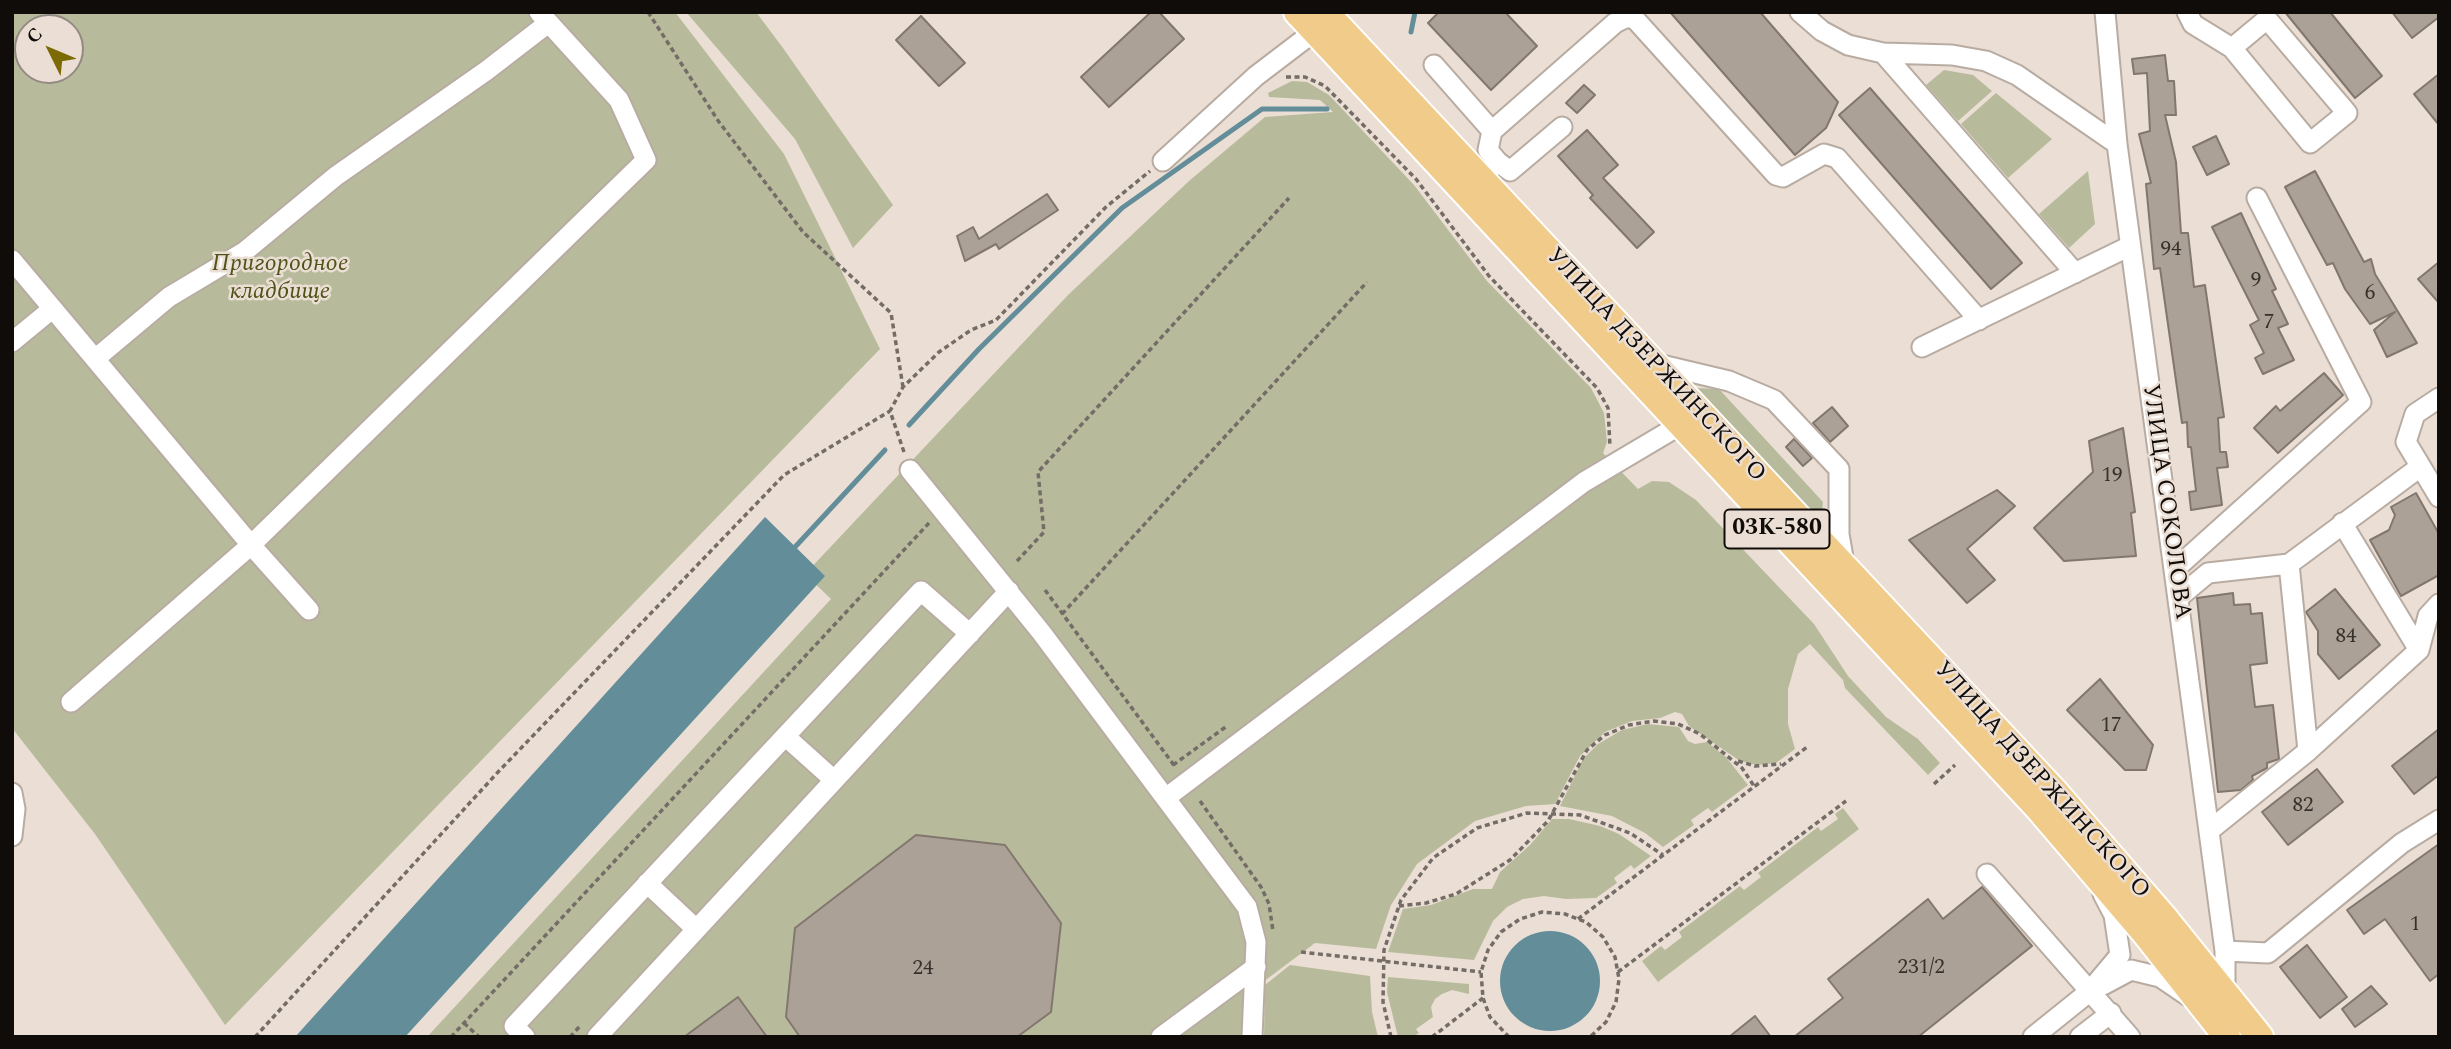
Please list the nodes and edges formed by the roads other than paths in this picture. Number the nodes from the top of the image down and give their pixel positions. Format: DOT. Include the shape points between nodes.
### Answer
graph roads {
  1 [pos="1297,12"];
  2 [pos="1800,12"];
  3 [pos="2105,12"];
  4 [pos="2187,12"];
  5 [pos="543,18"];
  6 [pos="1327,19"];
  7 [pos="2232,48"];
  8 [pos="1883,53"];
  9 [pos="1434,65"];
  10 [pos="1562,127"];
  11 [pos="1492,131"];
  12 [pos="2117,144"];
  13 [pos="1163,161"];
  14 [pos="1488,170"];
  15 [pos="2257,198"];
  16 [pos="2130,246"];
  17 [pos="12,260"];
  18 [pos="2075,273"];
  19 [pos="52,309"];
  20 [pos="1979,320"];
  21 [pos="12,342"];
  22 [pos="1922,347"];
  23 [pos="95,359"];
  24 [pos="1653,363"];
  25 [pos="2439,398"];
  26 [pos="1690,419"];
  27 [pos="2420,467"];
  28 [pos="910,470"];
  29 [pos="2439,497"];
  30 [pos="2342,523"];
  31 [pos="251,545"];
  32 [pos="2290,564"];
  33 [pos="1846,570"];
  34 [pos="2174,570"];
  35 [pos="1009,591"];
  36 [pos="2178,598"];
  37 [pos="2439,604"];
  38 [pos="309,611"];
  39 [pos="970,634"];
  40 [pos="2419,650"];
  41 [pos="71,702"];
  42 [pos="785,736"];
  43 [pos="2308,751"];
  44 [pos="834,780"];
  45 [pos="12,793"];
  46 [pos="1167,797"];
  47 [pos="2439,820"];
  48 [pos="2210,830"];
  49 [pos="12,836"];
  50 [pos="2082,859"];
  51 [pos="1987,874"];
  52 [pos="647,883"];
  53 [pos="696,929"];
  54 [pos="2225,951"];
  55 [pos="1256,967"];
  56 [pos="2225,991"];
  57 [pos="2090,992"];
  58 [pos="2208,1012"];
  59 [pos="2111,1013"];
  60 [pos="525,1037"];
  61 [pos="597,1037"];
  62 [pos="1161,1037"];
  63 [pos="1252,1037"];
  64 [pos="2033,1037"];
  65 [pos="2080,1037"];
  66 [pos="2130,1037"];
  67 [pos="2227,1037"];
  68 [pos="2260,1037"];
  1 -- 6 [label="main road, УЛИЦА ДЗЕРЖИНСКОГО / 03К-580"];
  2 -- 8 [label="street" via="1847,45"];
  3 -- 12 [label="street, УЛИЦА СОКОЛОВА"];
  4 -- 7 [label="street" via="2193,24"];
  5 -- 23 [label="street" via="486,71 336,176 244,252 169,297"];
  5 -- 31 [label="street" via="619,100 646,160"];
  6 -- 13 [label="street"];
  6 -- 14 [label="main road, УЛИЦА ДЗЕРЖИНСКОГО / 03К-580"];
  6 -- 26 [label="main road, УЛИЦА ДЗЕРЖИНСКОГО / 03К-580"];
  7 -- 7 [label="street" via="2267,19 2347,113 2309,143"];
  8 -- 12 [label="street" via="1986,61 2017,75"];
  8 -- 18 [label="street"];
  9 -- 11 [label="street"];
  10 -- 14 [label="street" via="1510,171"];
  11 -- 14 [label="street"];
  11 -- 20 [label="street" via="1615,23 1634,19 1776,176 1783,177 1824,154 1837,158"];
  12 -- 16 [label="street, УЛИЦА СОКОЛОВА"];
  14 -- 24 [label="main road, УЛИЦА ДЗЕРЖИНСКОГО / 03К-580"];
  15 -- 34 [label="street" via="2361,402"];
  16 -- 18 [label="street"];
  16 -- 34 [label="street, УЛИЦА СОКОЛОВА"];
  17 -- 19 [label="street"];
  18 -- 20 [label="street"];
  19 -- 21 [label="street"];
  19 -- 23 [label="street"];
  20 -- 22 [label="street"];
  23 -- 31 [label="street"];
  24 -- 26 [label="main road, УЛИЦА ДЗЕРЖИНСКОГО / 03К-580"];
  24 -- 33 [label="street" via="1729,380 1774,400 1839,469 1839,534"];
  25 -- 27 [label="street" via="2415,414 2407,437"];
  26 -- 33 [label="main road, УЛИЦА ДЗЕРЖИНСКОГО / 03К-580"];
  26 -- 46 [label="street" via="1584,482"];
  26 -- 50 [label="main road, УЛИЦА ДЗЕРЖИНСКОГО / 03К-580"];
  27 -- 29 [label="street"];
  27 -- 30 [label="street"];
  28 -- 35 [label="street"];
  30 -- 32 [label="street"];
  30 -- 40 [label="street"];
  31 -- 38 [label="street"];
  31 -- 41 [label="street"];
  32 -- 36 [label="street" via="2208,573"];
  32 -- 43 [label="street"];
  33 -- 56 [label="main road, УЛИЦА ДЗЕРЖИНСКОГО / 03К-580" via="2056,793"];
  34 -- 36 [label="street, УЛИЦА СОКОЛОВА"];
  35 -- 39 [label="street"];
  35 -- 46 [label="street"];
  36 -- 48 [label="street, УЛИЦА СОКОЛОВА"];
  37 -- 40 [label="street" via="2428,616"];
  39 -- 42 [label="street" via="921,591"];
  39 -- 44 [label="street"];
  40 -- 43 [label="street"];
  42 -- 44 [label="street"];
  42 -- 52 [label="street"];
  43 -- 48 [label="street"];
  44 -- 53 [label="street"];
  45 -- 49 [label="street"];
  46 -- 55 [label="street" via="1247,907 1256,942"];
  47 -- 54 [label="street" via="2402,843 2268,953"];
  48 -- 54 [label="street, УЛИЦА СОКОЛОВА"];
  50 -- 57 [label="street" via="2113,915 2119,937 2120,955"];
  50 -- 58 [label="main road, УЛИЦА ДЗЕРЖИНСКОГО / 03К-580"];
  51 -- 57 [label="street"];
  52 -- 53 [label="street"];
  52 -- 60 [label="street" via="514,1026"];
  53 -- 61 [label="street"];
  54 -- 56 [label="street, УЛИЦА СОКОЛОВА"];
  55 -- 62 [label="street"];
  55 -- 63 [label="street"];
  56 -- 68 [label="main road, УЛИЦА ДЗЕРЖИНСКОГО / 03К-580"];
  57 -- 58 [label="street" via="2131,970 2147,972"];
  57 -- 59 [label="street"];
  57 -- 64 [label="street"];
  58 -- 67 [label="main road, УЛИЦА ДЗЕРЖИНСКОГО / 03К-580"];
  59 -- 65 [label="street"];
  59 -- 66 [label="street"];
}
